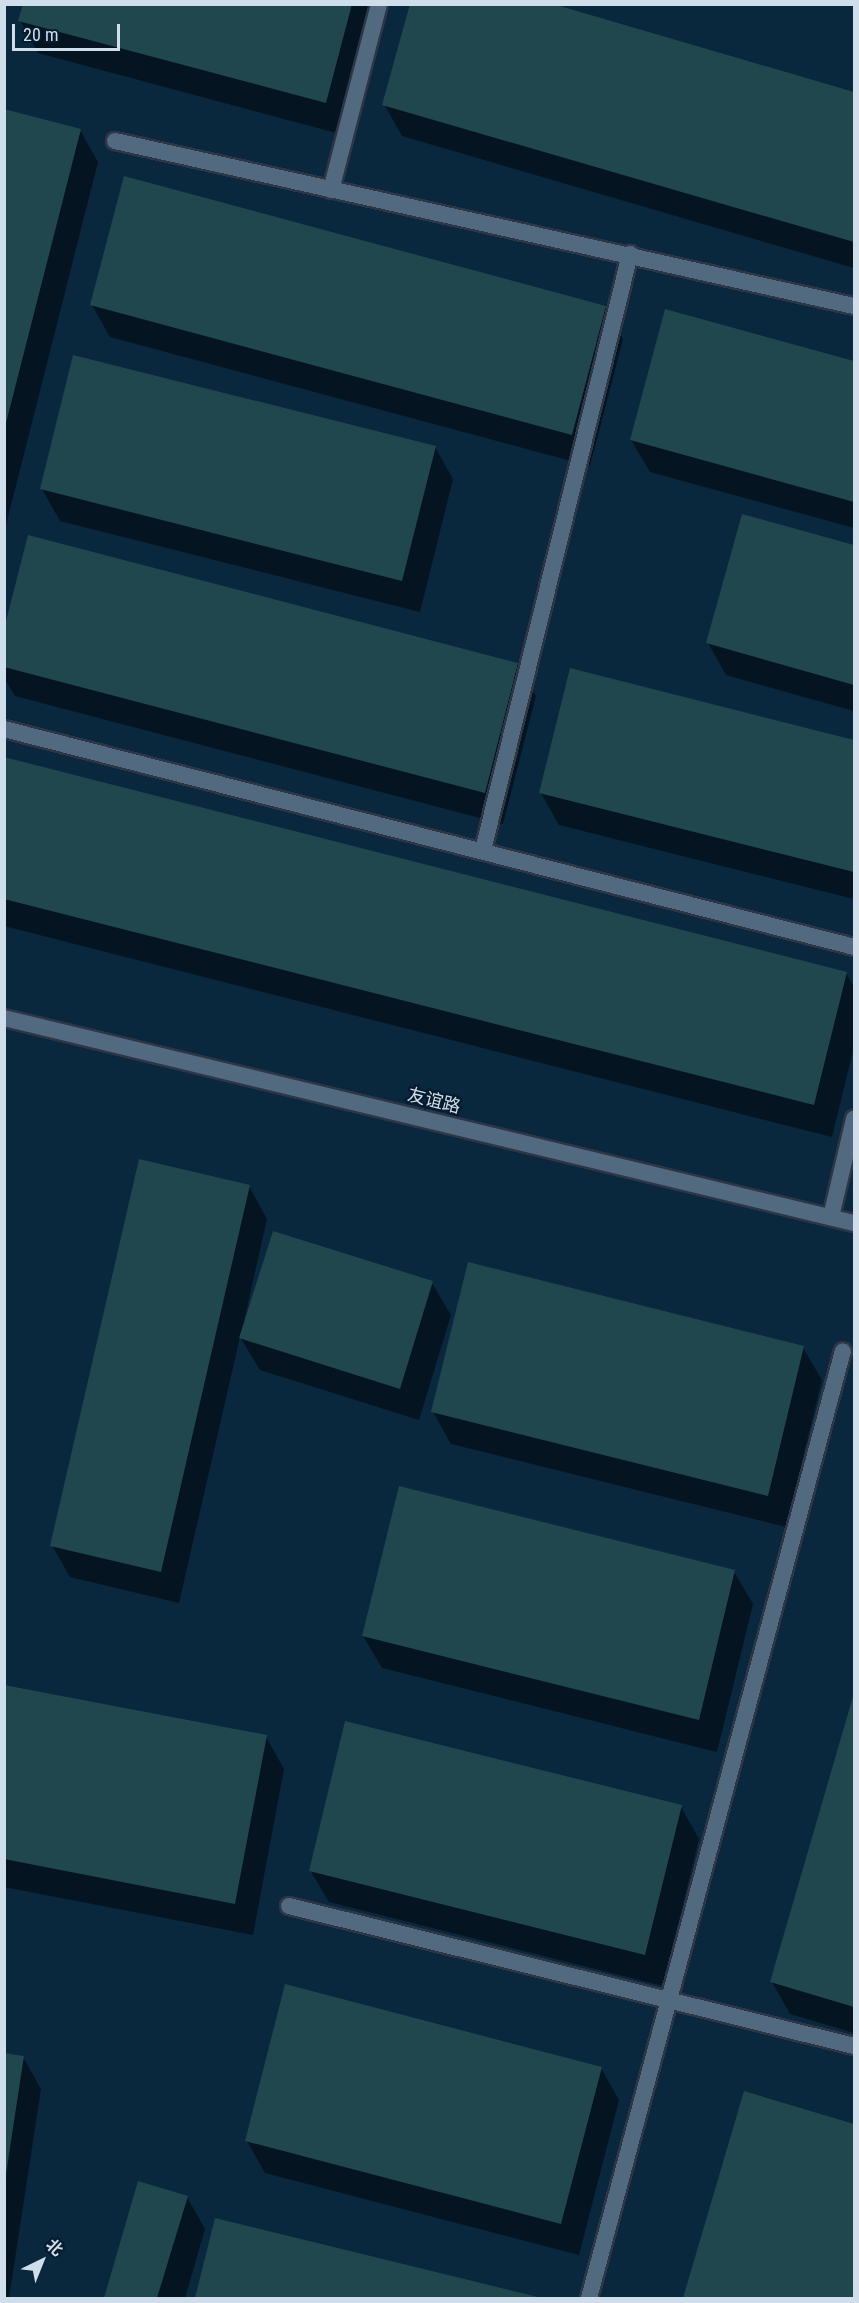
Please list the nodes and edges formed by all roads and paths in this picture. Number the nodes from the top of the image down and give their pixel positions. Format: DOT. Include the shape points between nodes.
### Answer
graph roads {
  1 [pos="379,4"];
  2 [pos="115,141"];
  3 [pos="331,190"];
  4 [pos="630,254"];
  5 [pos="855,306"];
  6 [pos="4,729"];
  7 [pos="483,850"];
  8 [pos="855,947"];
  9 [pos="4,1018"];
  10 [pos="855,1119"];
  11 [pos="831,1217"];
  12 [pos="855,1223"];
  13 [pos="843,1351"];
  14 [pos="289,1906"];
  15 [pos="670,2000"];
  16 [pos="855,2046"];
  17 [pos="589,2298"];
  1 -- 3 [label="street"];
  2 -- 3 [label="street"];
  3 -- 4 [label="street"];
  4 -- 5 [label="street"];
  4 -- 7 [label="street"];
  6 -- 7 [label="street"];
  7 -- 8 [label="street"];
  9 -- 11 [label="street, 友谊路"];
  10 -- 11 [label="street"];
  11 -- 12 [label="street, 友谊路"];
  13 -- 15 [label="street"];
  14 -- 15 [label="street"];
  15 -- 16 [label="street"];
  15 -- 17 [label="street"];
}
